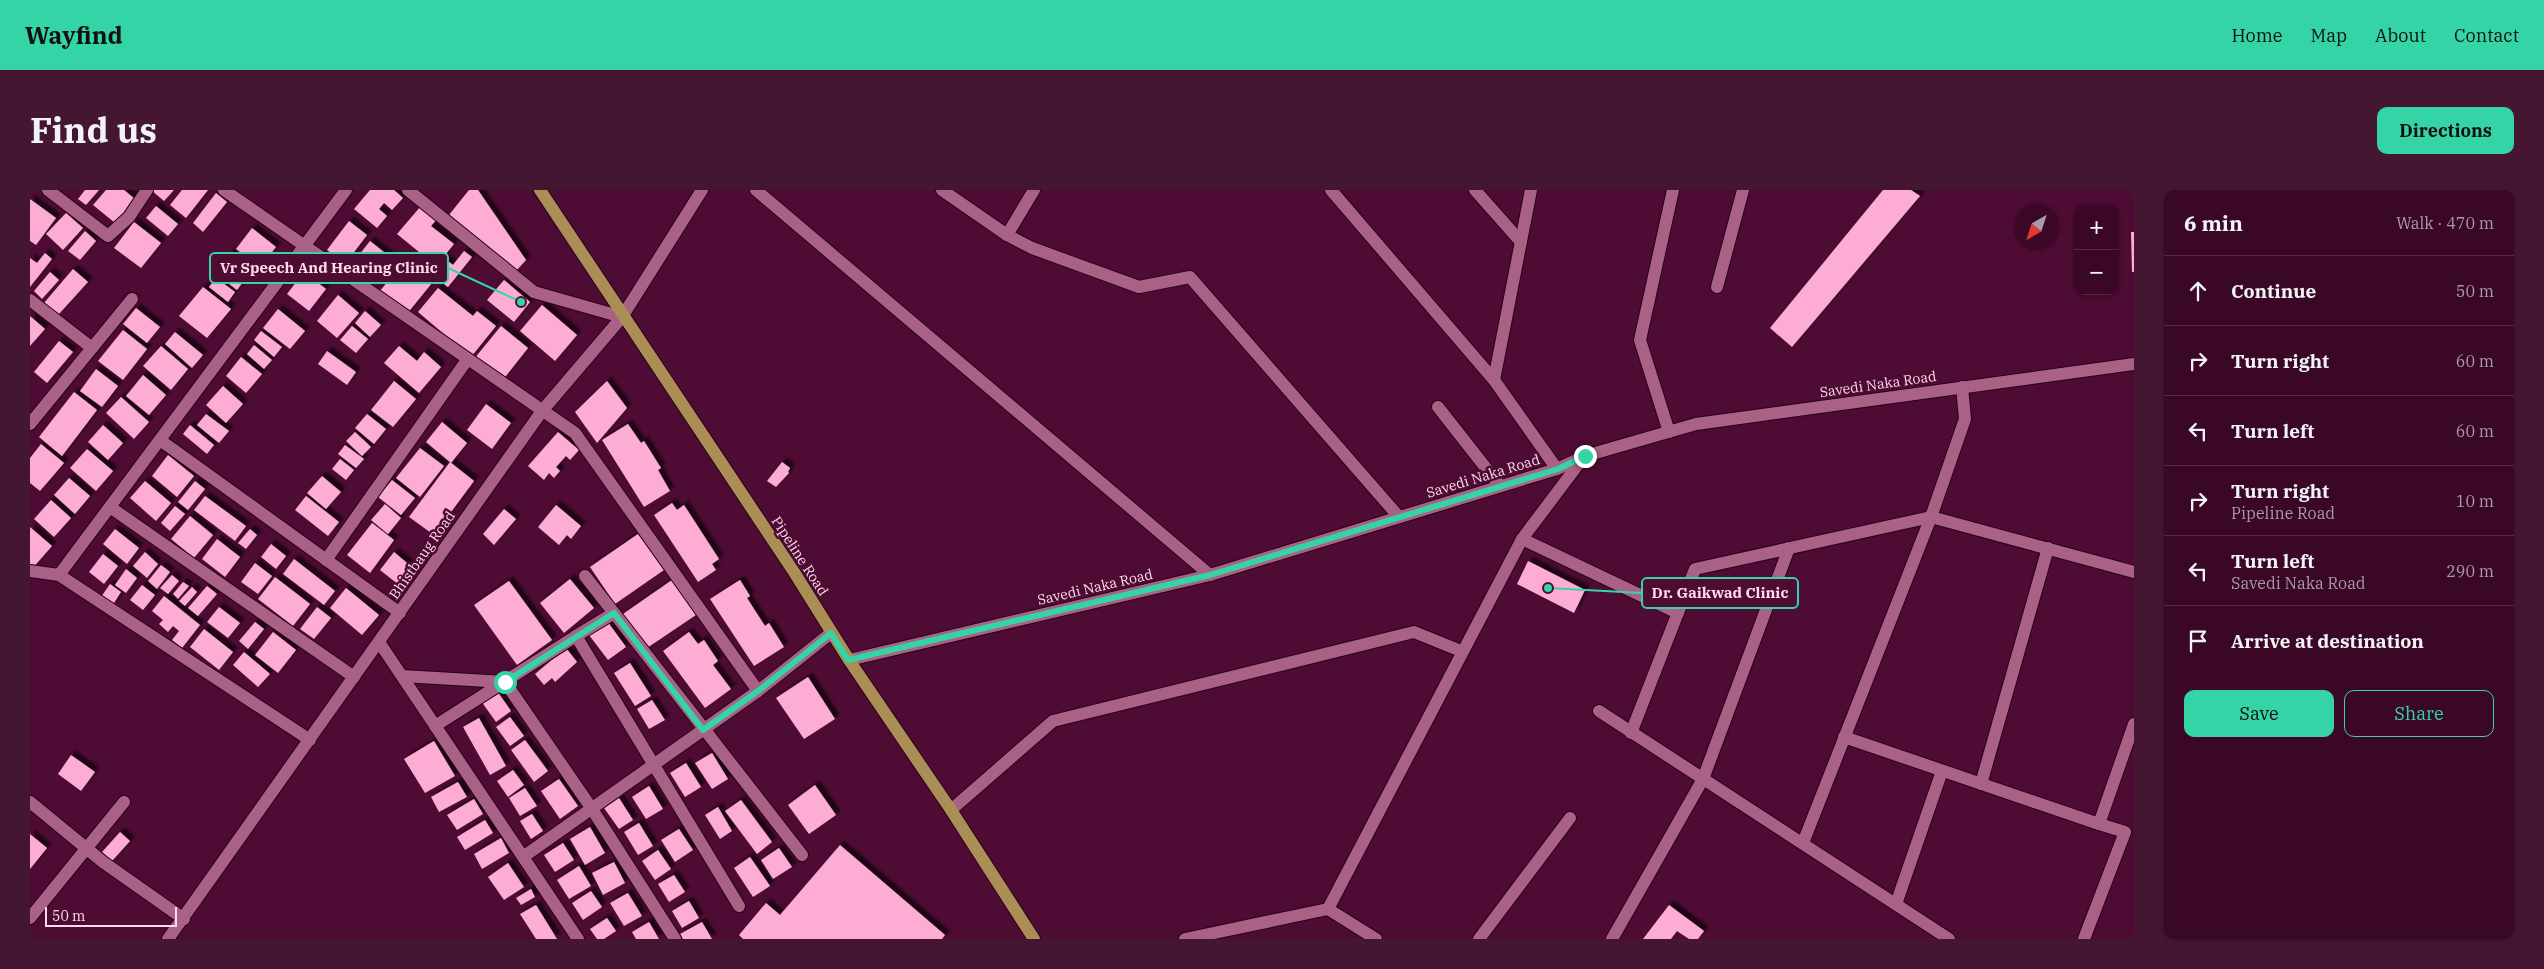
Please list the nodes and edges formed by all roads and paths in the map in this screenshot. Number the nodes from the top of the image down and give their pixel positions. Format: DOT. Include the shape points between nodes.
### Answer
graph roads {
  1 [pos="48,190"];
  2 [pos="147,190"];
  3 [pos="224,190"];
  4 [pos="346,190"];
  5 [pos="408,190"];
  6 [pos="540,190"];
  7 [pos="702,190"];
  8 [pos="756,190"];
  9 [pos="942,190"];
  10 [pos="1034,190"];
  11 [pos="1474,190"];
  12 [pos="1531,190"];
  13 [pos="1673,190"];
  14 [pos="1742,190"];
  15 [pos="1339,193"];
  16 [pos="1007,235"];
  17 [pos="1521,242"];
  18 [pos="304,247"];
  19 [pos="1717,287"];
  20 [pos="132,298"];
  21 [pos="30,300"];
  22 [pos="622,316"];
  23 [pos="92,348"];
  24 [pos="468,360"];
  25 [pos="2134,364"];
  26 [pos="1494,380"];
  27 [pos="1962,387"];
  28 [pos="1438,407"];
  29 [pos="542,411"];
  30 [pos="30,424"];
  31 [pos="1669,432"];
  32 [pos="160,440"];
  33 [pos="1585,456"];
  34 [pos="1558,469"];
  35 [pos="1500,486"];
  36 [pos="110,507"];
  37 [pos="1399,517"];
  38 [pos="1931,517"];
  39 [pos="1522,539"];
  40 [pos="1789,548"];
  41 [pos="2048,548"];
  42 [pos="326,560"];
  43 [pos="30,571"];
  44 [pos="2134,572"];
  45 [pos="1210,575"];
  46 [pos="59,576"];
  47 [pos="585,576"];
  48 [pos="400,613"];
  49 [pos="614,613"];
  50 [pos="1678,613"];
  51 [pos="831,633"];
  52 [pos="576,636"];
  53 [pos="379,642"];
  54 [pos="1461,651"];
  55 [pos="848,660"];
  56 [pos="402,676"];
  57 [pos="354,677"];
  58 [pos="505,682"];
  59 [pos="758,691"];
  60 [pos="1599,711"];
  61 [pos="2134,724"];
  62 [pos="435,726"];
  63 [pos="703,730"];
  64 [pos="1631,733"];
  65 [pos="1844,737"];
  66 [pos="310,740"];
  67 [pos="654,765"];
  68 [pos="1942,771"];
  69 [pos="1703,779"];
  70 [pos="1981,784"];
  71 [pos="30,802"];
  72 [pos="124,802"];
  73 [pos="592,809"];
  74 [pos="951,810"];
  75 [pos="1570,818"];
  76 [pos="2098,824"];
  77 [pos="1804,843"];
  78 [pos="86,848"];
  79 [pos="802,855"];
  80 [pos="523,857"];
  81 [pos="1896,904"];
  82 [pos="739,906"];
  83 [pos="1328,909"];
  84 [pos="30,918"];
  85 [pos="184,919"];
  86 [pos="168,939"];
  87 [pos="578,939"];
  88 [pos="675,939"];
  89 [pos="1034,939"];
  90 [pos="1185,939"];
  91 [pos="1376,939"];
  92 [pos="1479,939"];
  93 [pos="1612,939"];
  94 [pos="1949,939"];
  95 [pos="2084,939"];
  1 -- 2 [label="street" via="108,236 129,217"];
  3 -- 18 [label="street"];
  4 -- 18 [label="street"];
  5 -- 22 [label="street" via="534,292"];
  6 -- 22 [label="main road, Pipeline Road"];
  7 -- 22 [label="street, Bhistbaug Road"];
  8 -- 45 [label="street"];
  9 -- 16 [label="street"];
  10 -- 16 [label="street"];
  11 -- 17 [label="street"];
  12 -- 17 [label="street"];
  13 -- 31 [label="street" via="1640,340"];
  14 -- 19 [label="street"];
  15 -- 26 [label="street"];
  16 -- 37 [label="street" via="1032,248 1139,288 1190,277"];
  17 -- 26 [label="street"];
  18 -- 24 [label="street"];
  18 -- 32 [label="street"];
  20 -- 23 [label="street"];
  21 -- 23 [label="street"];
  22 -- 29 [label="street, Bhistbaug Road"];
  22 -- 51 [label="main road, Pipeline Road" via="794,572"];
  23 -- 30 [label="street"];
  24 -- 29 [label="street"];
  24 -- 42 [label="street"];
  25 -- 27 [label="street, Savedi Naka Road"];
  26 -- 34 [label="street"];
  27 -- 31 [label="street, Savedi Naka Road" via="1696,424"];
  27 -- 38 [label="street" via="1965,418"];
  28 -- 35 [label="street"];
  29 -- 48 [label="street, Bhistbaug Road"];
  29 -- 59 [label="street" via="575,433"];
  31 -- 33 [label="street, Savedi Naka Road"];
  32 -- 36 [label="street"];
  32 -- 42 [label="street"];
  33 -- 34 [label="street, Savedi Naka Road"];
  33 -- 39 [label="street"];
  34 -- 35 [label="street, Savedi Naka Road"];
  35 -- 37 [label="street, Savedi Naka Road"];
  36 -- 46 [label="street"];
  36 -- 57 [label="street"];
  37 -- 45 [label="street, Savedi Naka Road"];
  38 -- 40 [label="street"];
  38 -- 41 [label="street"];
  38 -- 65 [label="street"];
  39 -- 50 [label="street"];
  39 -- 54 [label="street"];
  40 -- 50 [label="street" via="1695,569"];
  40 -- 69 [label="street"];
  41 -- 44 [label="street"];
  41 -- 70 [label="street"];
  42 -- 48 [label="street"];
  43 -- 46 [label="street"];
  45 -- 55 [label="street, Savedi Naka Road"];
  46 -- 66 [label="street"];
  47 -- 49 [label="street"];
  48 -- 53 [label="street, Bhistbaug Road"];
  49 -- 52 [label="street"];
  49 -- 63 [label="street"];
  50 -- 64 [label="street"];
  51 -- 55 [label="main road, Pipeline Road"];
  51 -- 59 [label="street"];
  52 -- 58 [label="street"];
  52 -- 67 [label="street"];
  53 -- 56 [label="street"];
  53 -- 57 [label="street, Bhistbaug Road"];
  54 -- 74 [label="street" via="1414,632 1053,721"];
  54 -- 83 [label="street"];
  55 -- 74 [label="main road, Pipeline Road"];
  56 -- 58 [label="street"];
  56 -- 62 [label="street"];
  57 -- 66 [label="street, Bhistbaug Road"];
  58 -- 62 [label="street"];
  58 -- 73 [label="street"];
  59 -- 63 [label="street"];
  60 -- 64 [label="street"];
  61 -- 76 [label="street"];
  62 -- 80 [label="street"];
  63 -- 67 [label="street"];
  63 -- 79 [label="street"];
  64 -- 69 [label="street"];
  65 -- 68 [label="street"];
  65 -- 77 [label="street"];
  66 -- 85 [label="street, Bhistbaug Road"];
  67 -- 73 [label="street"];
  67 -- 82 [label="street"];
  68 -- 70 [label="street"];
  68 -- 81 [label="street"];
  69 -- 77 [label="street"];
  69 -- 93 [label="street"];
  70 -- 76 [label="street"];
  71 -- 78 [label="street"];
  72 -- 78 [label="street"];
  73 -- 80 [label="street"];
  73 -- 88 [label="street"];
  74 -- 89 [label="main road, Pipeline Road"];
  75 -- 92 [label="street"];
  76 -- 95 [label="street" via="2125,832"];
  77 -- 81 [label="street"];
  78 -- 84 [label="street"];
  78 -- 85 [label="street"];
  80 -- 87 [label="street"];
  81 -- 94 [label="street"];
  83 -- 90 [label="street"];
  83 -- 91 [label="street"];
  85 -- 86 [label="street, Bhistbaug Road"];
}
